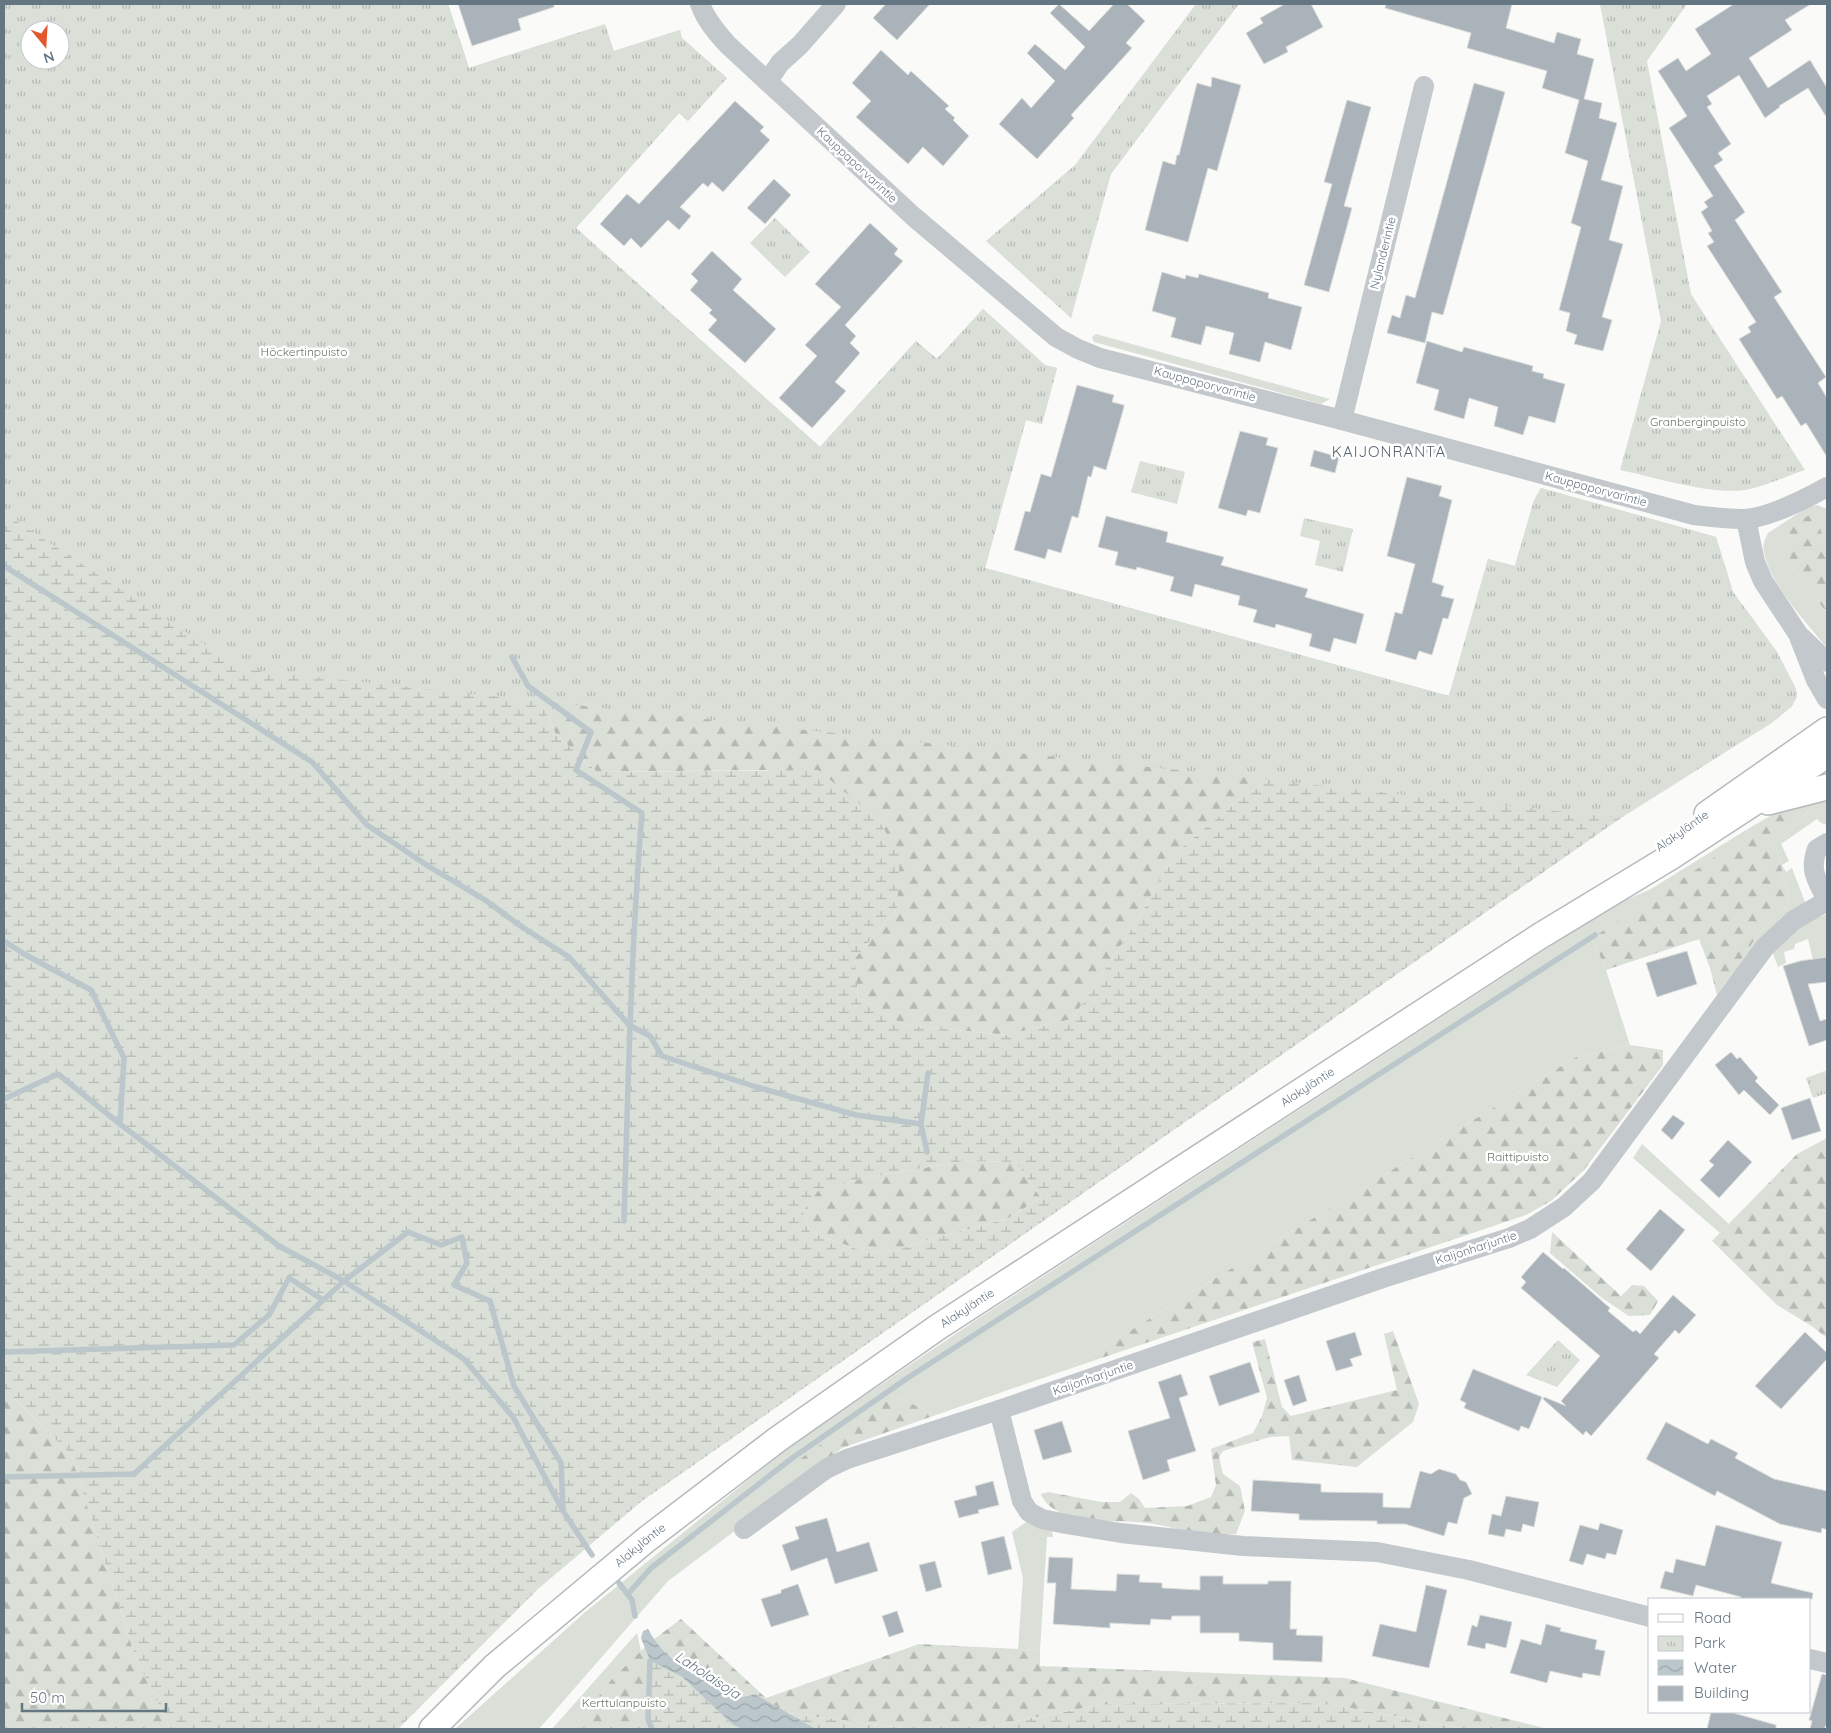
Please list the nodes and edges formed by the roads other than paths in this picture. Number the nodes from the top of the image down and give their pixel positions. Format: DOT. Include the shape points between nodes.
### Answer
graph roads {
  1 [pos="700,4"];
  2 [pos="836,4"];
  3 [pos="768,81"];
  4 [pos="1424,86"];
  5 [pos="1342,420"];
  6 [pos="1827,487"];
  7 [pos="1746,519"];
  8 [pos="1798,634"];
  9 [pos="1827,662"];
  10 [pos="1827,699"];
  11 [pos="1827,730"];
  12 [pos="1827,755"];
  13 [pos="1827,787"];
  14 [pos="1748,807"];
  15 [pos="1827,843"];
  16 [pos="1827,901"];
  17 [pos="1540,936"];
  18 [pos="999,1410"];
  19 [pos="744,1529"];
  20 [pos="1648,1616"];
  21 [pos="1811,1658"];
  22 [pos="1827,1663"];
  23 [pos="432,1729"];
  1 -- 3 [label="street, Kauppaporvarintie" via="714,30"];
  2 -- 3 [label="street" via="780,63"];
  3 -- 5 [label="street, Kauppaporvarintie" via="914,217 1056,337 1100,358"];
  4 -- 5 [label="street, Nylanderintie"];
  5 -- 7 [label="street, Kauppaporvarintie" via="1694,515"];
  6 -- 7 [label="street, Kauppaporvarintie" via="1772,512"];
  7 -- 8 [label="street" via="1755,562 1763,580"];
  8 -- 9 [label="street"];
  8 -- 10 [label="street"];
  11 -- 17 [label="main road, Alakyläntie"];
  12 -- 14 [label="main road, Alakyläntie"];
  13 -- 14 [label="main road"];
  14 -- 17 [label="main road, Alakyläntie"];
  15 -- 16 [label="street" via="1817,849 1812,862"];
  16 -- 18 [label="street, Kaijonharjuntie" via="1794,920 1765,946 1592,1181 1564,1207 1530,1229"];
  17 -- 23 [label="main road, Alakyläntie" via="938,1327 778,1439 625,1557 495,1666"];
  18 -- 19 [label="street, Kaijonharjuntie" via="847,1459 826,1469"];
  18 -- 20 [label="street" via="1022,1501 1029,1512 1042,1519 1121,1533 1243,1546 1377,1552 1469,1570"];
  21 -- 22 [label="street"];
}
